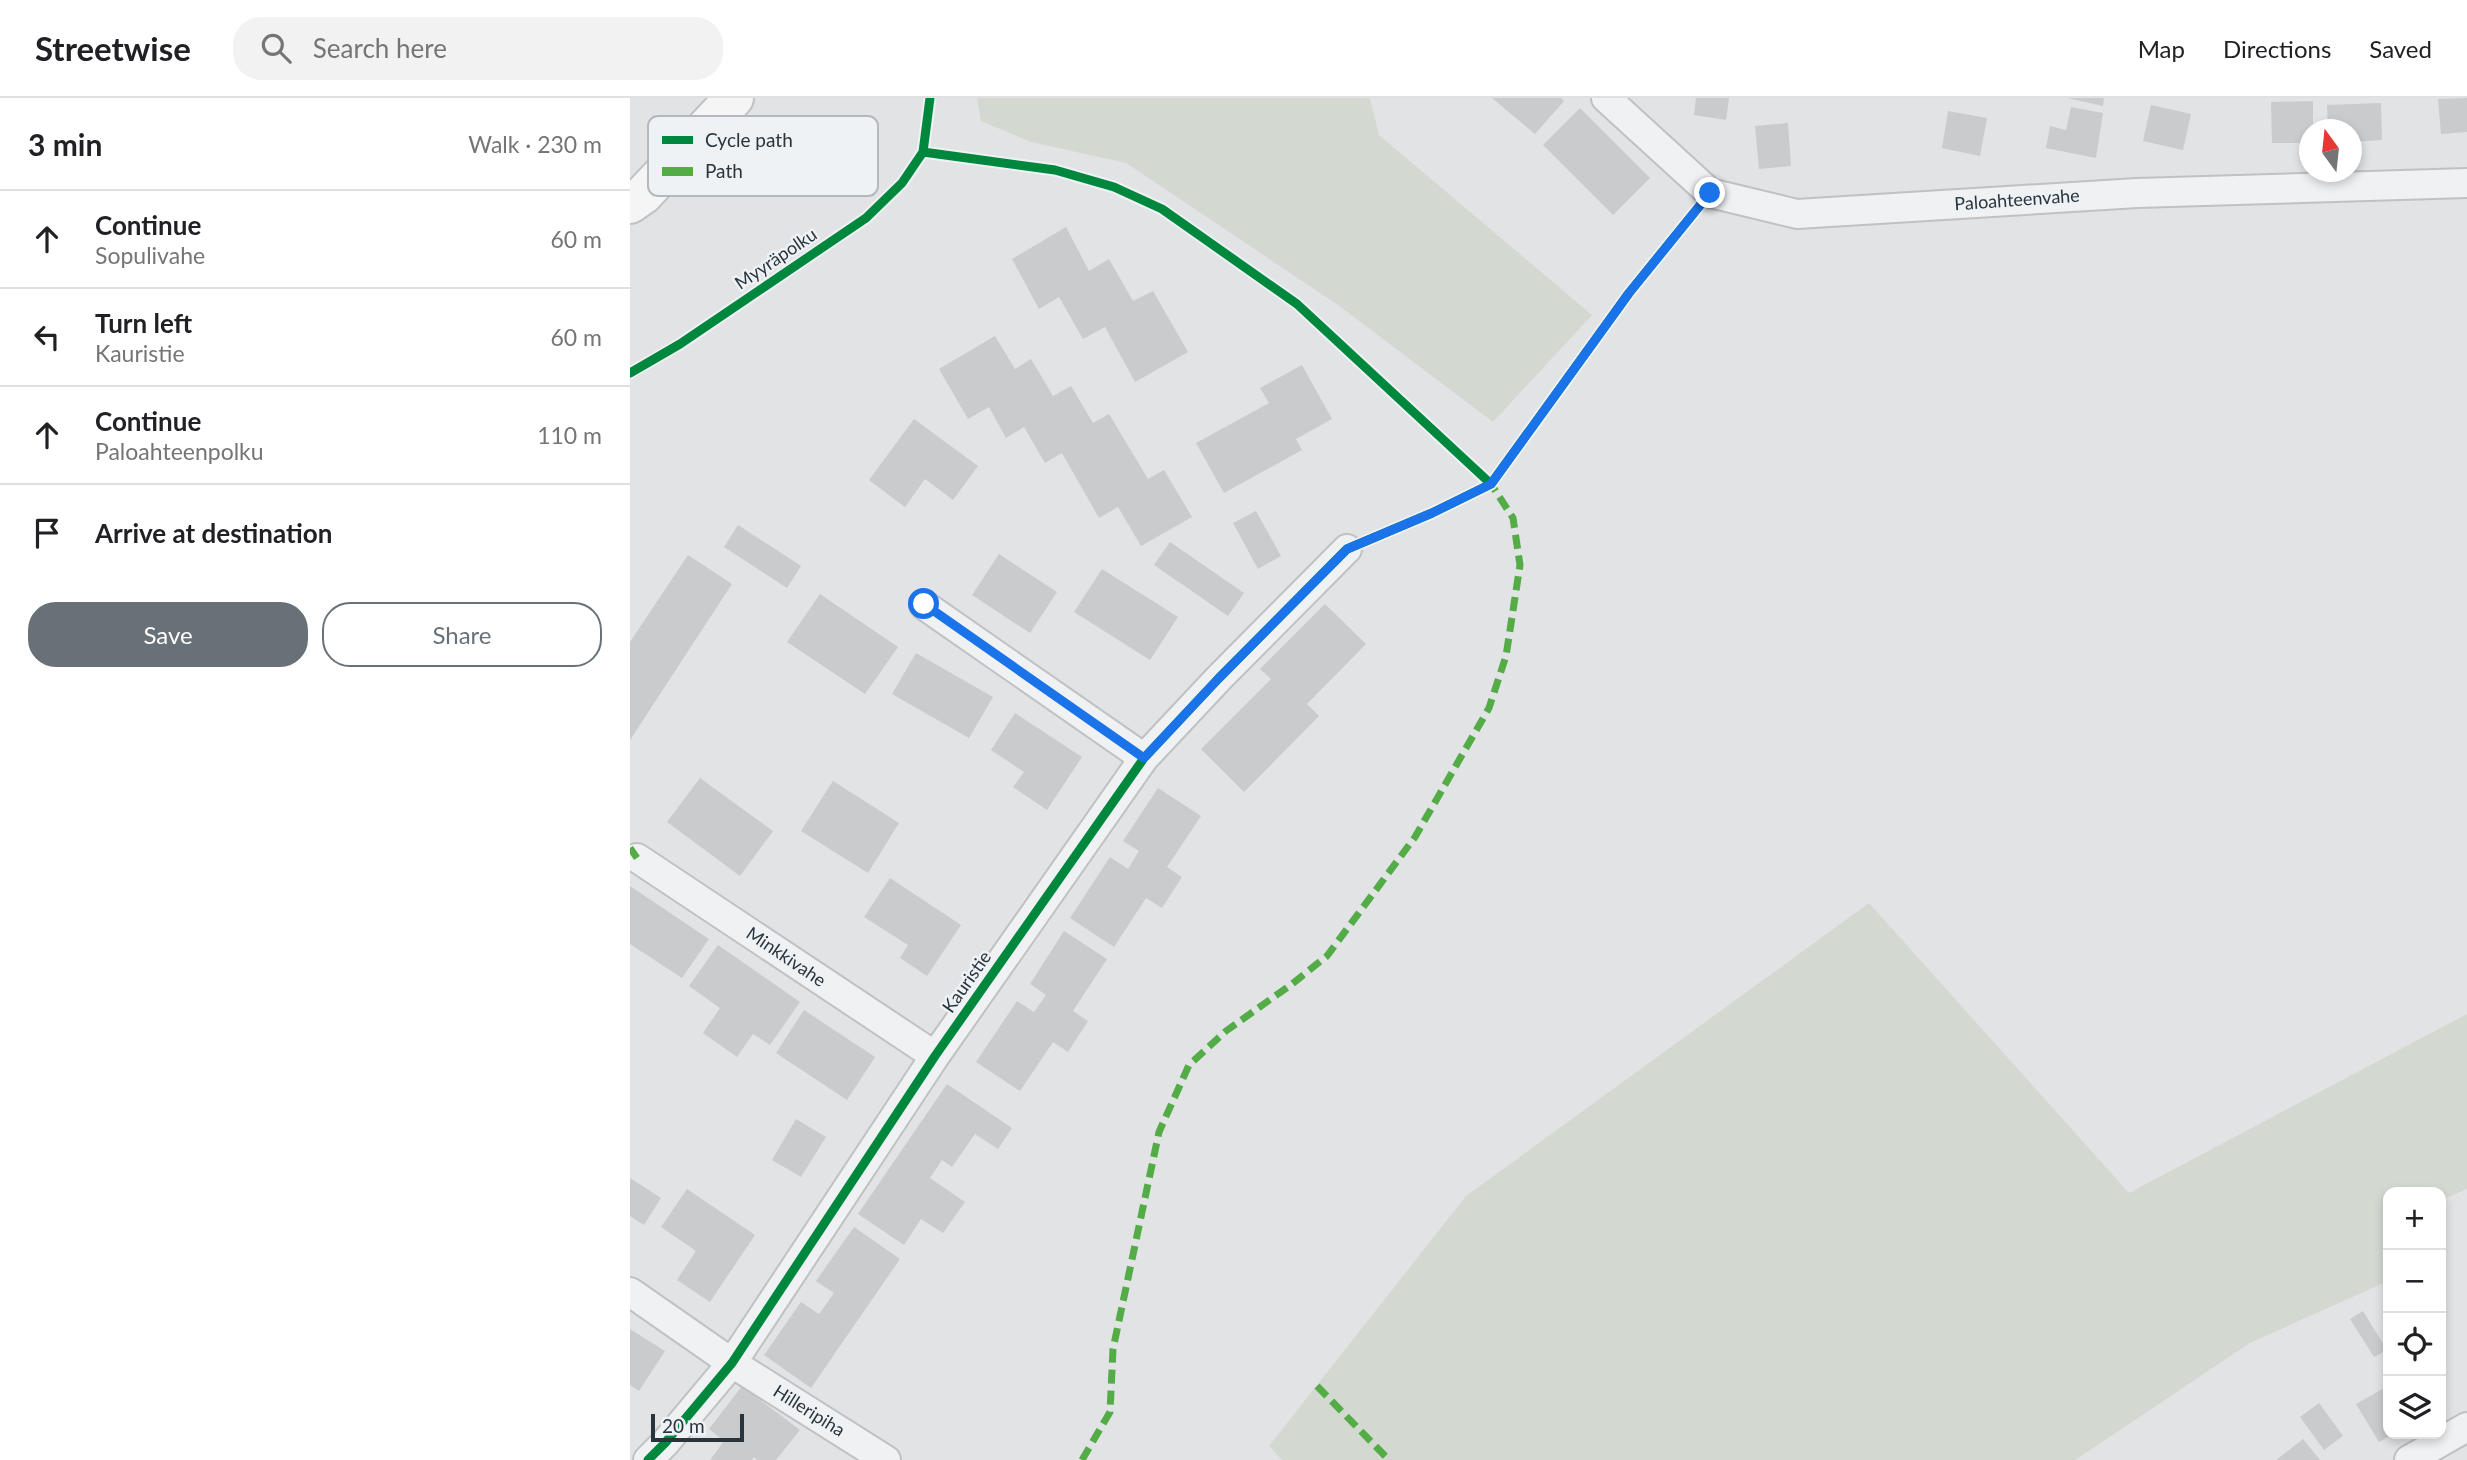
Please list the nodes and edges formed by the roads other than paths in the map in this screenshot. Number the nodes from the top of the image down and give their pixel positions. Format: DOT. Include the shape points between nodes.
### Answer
graph roads {
  1 [pos="734,98"];
  2 [pos="1606,98"];
  3 [pos="719,116"];
  4 [pos="2467,183"];
  5 [pos="648,187"];
  6 [pos="630,205"];
  7 [pos="1347,549"];
  8 [pos="924,604"];
  9 [pos="1144,758"];
  10 [pos="637,858"];
  11 [pos="935,1056"];
  12 [pos="630,1292"];
  13 [pos="732,1363"];
  14 [pos="2467,1427"];
  15 [pos="648,1460"];
  16 [pos="886,1460"];
  17 [pos="2409,1460"];
  1 -- 3 [label="main road"];
  2 -- 4 [label="street, Paloahteenvahe" via="1710,193 1797,214 2137,193"];
  5 -- 6 [label="main road"];
  7 -- 9 [label="street, Kauristie"];
  8 -- 9 [label="street"];
  9 -- 11 [label="street, Kauristie"];
  10 -- 11 [label="street, Minkkivahe"];
  11 -- 13 [label="street, Kauristie"];
  12 -- 13 [label="street, Hilleripiha"];
  13 -- 15 [label="street, Kauristie"];
  13 -- 16 [label="street, Hilleripiha"];
  14 -- 17 [label="street"];
}
